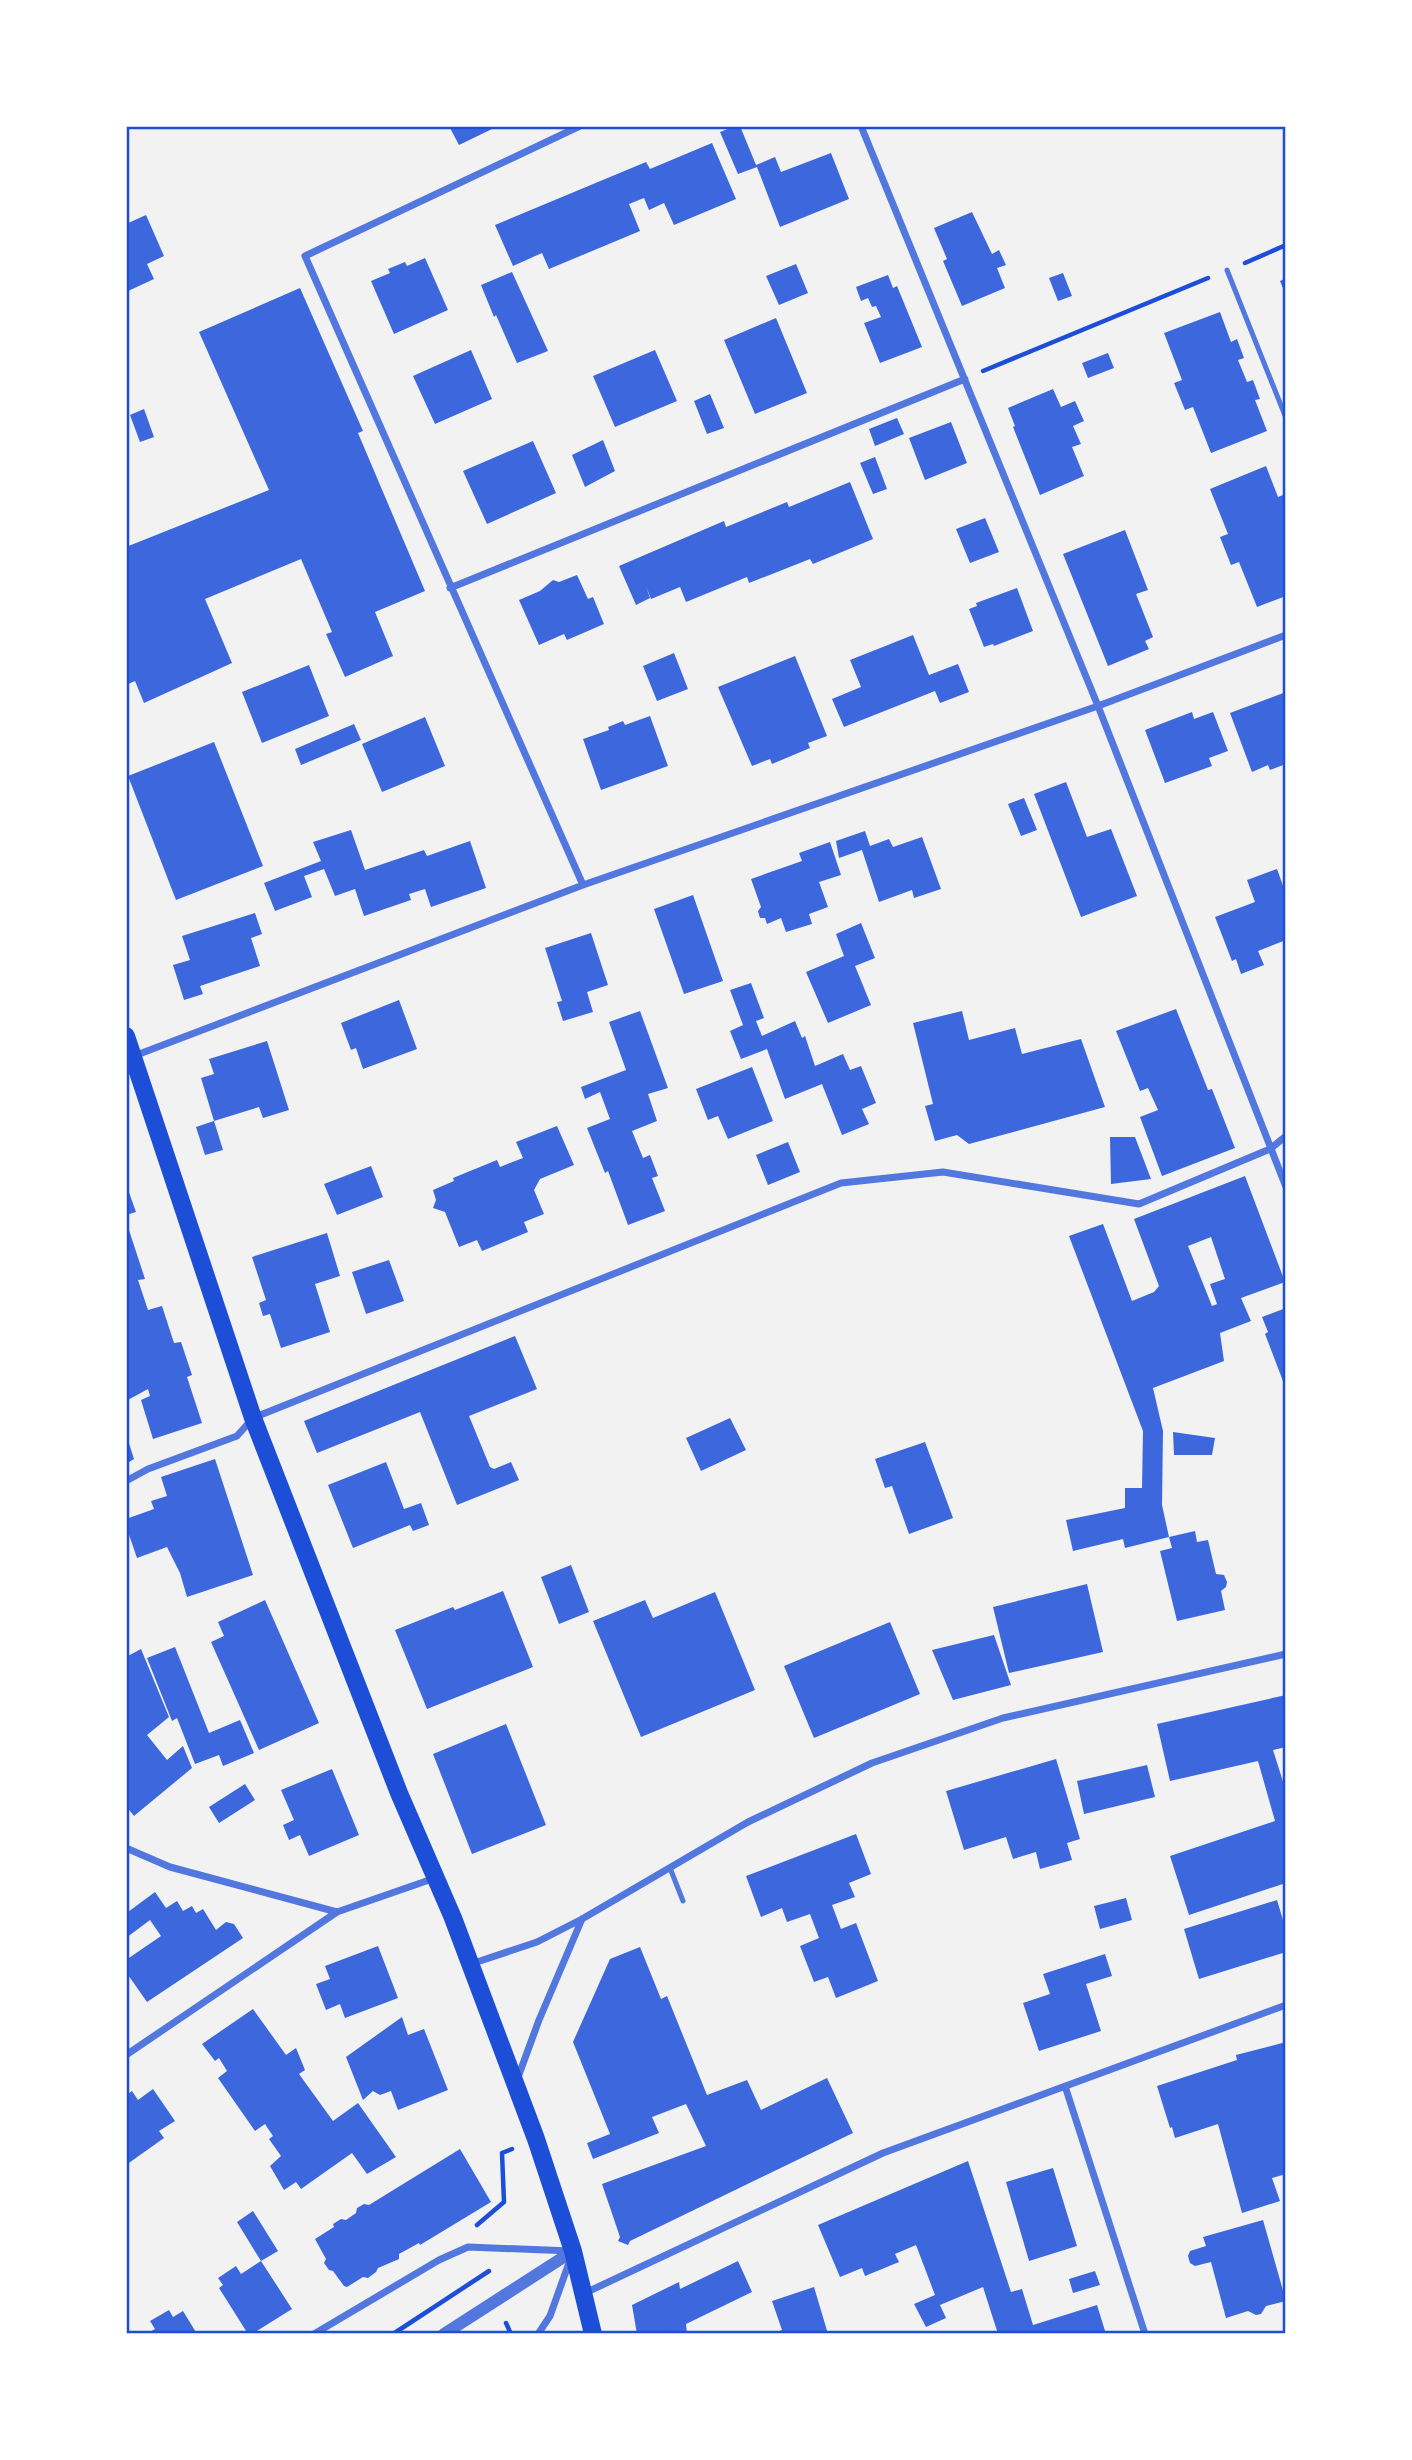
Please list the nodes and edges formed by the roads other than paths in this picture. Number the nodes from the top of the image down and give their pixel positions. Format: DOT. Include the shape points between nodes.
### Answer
graph roads {
  1 [pos="580,126"];
  2 [pos="861,126"];
  3 [pos="1227,270"];
  4 [pos="964,379"];
  5 [pos="1286,418"];
  6 [pos="450,588"];
  7 [pos="1286,635"];
  8 [pos="1098,706"];
  9 [pos="583,885"];
  10 [pos="126,1036"];
  11 [pos="133,1057"];
  12 [pos="1286,1136"];
  13 [pos="1270,1149"];
  14 [pos="1286,1187"];
  15 [pos="253,1418"];
  16 [pos="126,1481"];
  17 [pos="1286,1654"];
  18 [pos="126,1848"];
  19 [pos="670,1868"];
  20 [pos="436,1878"];
  21 [pos="683,1900"];
  22 [pos="337,1912"];
  23 [pos="582,1919"];
  24 [pos="470,1964"];
  25 [pos="1286,2005"];
  26 [pos="126,2055"];
  27 [pos="515,2085"];
  28 [pos="1065,2086"];
  29 [pos="573,2251"];
  30 [pos="584,2293"];
  31 [pos="314,2334"];
  32 [pos="444,2334"];
  33 [pos="538,2334"];
  34 [pos="593,2334"];
  35 [pos="1145,2334"];
  1 -- 6 [label="street" via="305,256"];
  2 -- 4 [label="street"];
  3 -- 5 [label="lane"];
  4 -- 6 [label="street"];
  4 -- 8 [label="street"];
  6 -- 9 [label="street"];
  7 -- 8 [label="street"];
  8 -- 9 [label="street"];
  8 -- 13 [label="street"];
  9 -- 11 [label="street"];
  10 -- 11 [label="main road"];
  11 -- 15 [label="main road"];
  12 -- 13 [label="street"];
  13 -- 14 [label="street"];
  13 -- 15 [label="street" via="1139,1204 943,1172 841,1183"];
  15 -- 16 [label="street" via="237,1436"];
  15 -- 20 [label="main road"];
  17 -- 19 [label="street" via="1003,1717 872,1763 748,1822"];
  18 -- 22 [label="street" via="170,1867"];
  19 -- 21 [label="lane"];
  19 -- 23 [label="street"];
  20 -- 22 [label="street"];
  20 -- 24 [label="main road"];
  22 -- 26 [label="street"];
  23 -- 24 [label="street" via="537,1942"];
  23 -- 27 [label="street"];
  24 -- 27 [label="main road"];
  25 -- 28 [label="street"];
  27 -- 29 [label="main road"];
  28 -- 30 [label="street" via="883,2153"];
  28 -- 35 [label="street"];
  29 -- 30 [label="main road"];
  29 -- 31 [label="street" via="468,2247"];
  29 -- 32 [label="street"];
  29 -- 33 [label="street" via="550,2316"];
  30 -- 34 [label="main road"];
}
